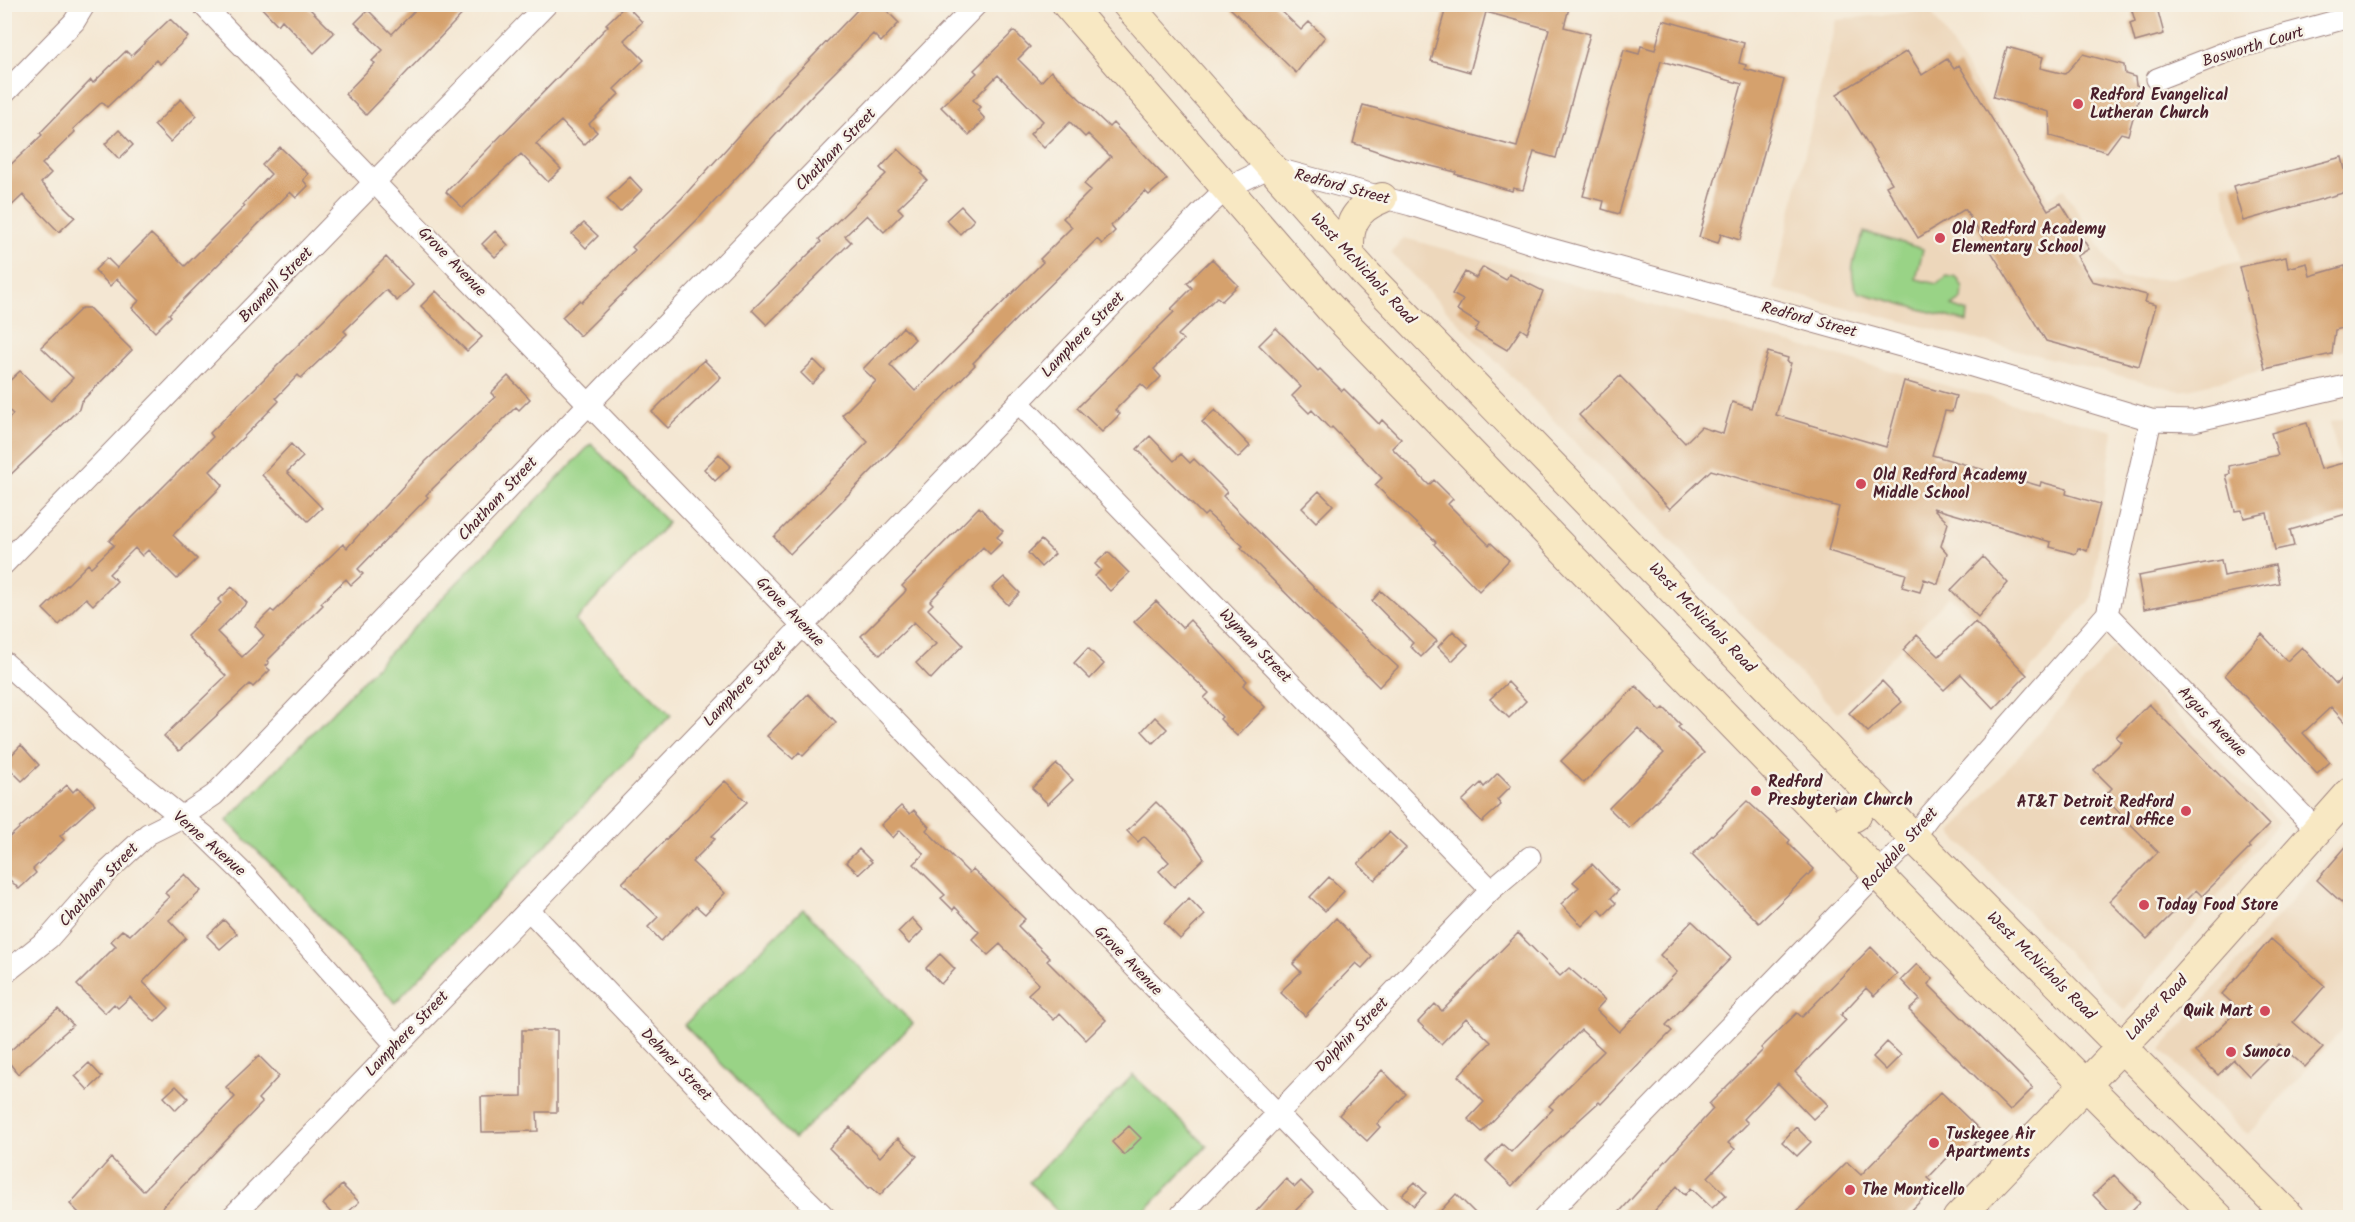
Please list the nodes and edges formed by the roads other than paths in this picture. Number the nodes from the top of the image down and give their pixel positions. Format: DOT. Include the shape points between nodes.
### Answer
graph roads {
  1 [pos="85,4"];
  2 [pos="202,4"];
  3 [pos="547,4"];
  4 [pos="977,4"];
  5 [pos="1067,4"];
  6 [pos="1127,4"];
  7 [pos="2350,17"];
  8 [pos="2157,79"];
  9 [pos="4,94"];
  10 [pos="1270,167"];
  11 [pos="375,183"];
  12 [pos="1227,188"];
  13 [pos="1382,198"];
  14 [pos="1358,266"];
  15 [pos="1330,308"];
  16 [pos="1421,331"];
  17 [pos="1386,366"];
  18 [pos="2350,385"];
  19 [pos="1018,402"];
  20 [pos="589,403"];
  21 [pos="2151,420"];
  22 [pos="4,564"];
  23 [pos="2107,614"];
  24 [pos="801,625"];
  25 [pos="4,662"];
  26 [pos="1870,792"];
  27 [pos="2350,793"];
  28 [pos="180,818"];
  29 [pos="1832,827"];
  30 [pos="2317,830"];
  31 [pos="1913,837"];
  32 [pos="1530,857"];
  33 [pos="1878,874"];
  34 [pos="1491,890"];
  35 [pos="528,910"];
  36 [pos="4,974"];
  37 [pos="396,1045"];
  38 [pos="2121,1047"];
  39 [pos="2086,1084"];
  40 [pos="1276,1113"];
  41 [pos="231,1218"];
  42 [pos="826,1218"];
  43 [pos="1178,1218"];
  44 [pos="1379,1218"];
  45 [pos="1545,1218"];
  46 [pos="1958,1218"];
  47 [pos="2219,1218"];
  48 [pos="2291,1218"];
  1 -- 9 [label="street" via="74,22"];
  2 -- 11 [label="street, Grove Avenue"];
  3 -- 11 [label="street, Bramell Street"];
  4 -- 20 [label="street, Chatham Street"];
  5 -- 12 [label="main road"];
  6 -- 10 [label="main road, West McNichols Road"];
  7 -- 8 [label="street, Bosworth Court" via="2234,49"];
  10 -- 12 [label="street, Lamphere Street"];
  10 -- 13 [label="street, Redford Street"];
  10 -- 14 [label="main road, West McNichols Road"];
  11 -- 20 [label="street, Grove Avenue"];
  11 -- 22 [label="street, Bramell Street"];
  12 -- 15 [label="main road"];
  12 -- 19 [label="street, Lamphere Street"];
  13 -- 14 [label="main road" via="1362,209 1350,225"];
  13 -- 21 [label="street, Redford Street"];
  14 -- 15 [label="main road"];
  14 -- 16 [label="main road, West McNichols Road"];
  15 -- 17 [label="main road"];
  16 -- 17 [label="main road"];
  16 -- 26 [label="main road, West McNichols Road"];
  17 -- 29 [label="main road"];
  18 -- 21 [label="street, Redford Street" via="2194,421"];
  19 -- 24 [label="street, Lamphere Street"];
  19 -- 34 [label="street, Wyman Street"];
  20 -- 24 [label="street, Grove Avenue"];
  20 -- 28 [label="street, Chatham Street" via="214,795"];
  21 -- 23 [label="street, Rockdale Street"];
  23 -- 30 [label="street, Argus Avenue"];
  23 -- 31 [label="street, Rockdale Street"];
  24 -- 35 [label="street, Lamphere Street"];
  24 -- 40 [label="street, Grove Avenue"];
  25 -- 28 [label="street, Verne Avenue"];
  26 -- 29 [label="main road" via="1855,816"];
  26 -- 31 [label="main road, West McNichols Road"];
  27 -- 30 [label="main road, Lahser Road"];
  28 -- 36 [label="street, Chatham Street" via="140,841 49,938"];
  28 -- 37 [label="street, Verne Avenue" via="245,875"];
  29 -- 33 [label="main road"];
  30 -- 38 [label="main road, Lahser Road"];
  31 -- 33 [label="street, Rockdale Street"];
  31 -- 38 [label="main road, West McNichols Road"];
  32 -- 34 [label="street, Dolphin Street"];
  33 -- 39 [label="main road"];
  33 -- 45 [label="street, Rockdale Street"];
  34 -- 40 [label="street, Dolphin Street"];
  35 -- 37 [label="street, Lamphere Street"];
  35 -- 42 [label="street, Dehner Street"];
  37 -- 41 [label="street, Lamphere Street"];
  38 -- 39 [label="main road, Lahser Road"];
  38 -- 48 [label="main road, West McNichols Road"];
  39 -- 46 [label="main road, Lahser Road"];
  39 -- 47 [label="main road"];
  40 -- 43 [label="street, Dolphin Street"];
  40 -- 44 [label="street, Grove Avenue"];
}
